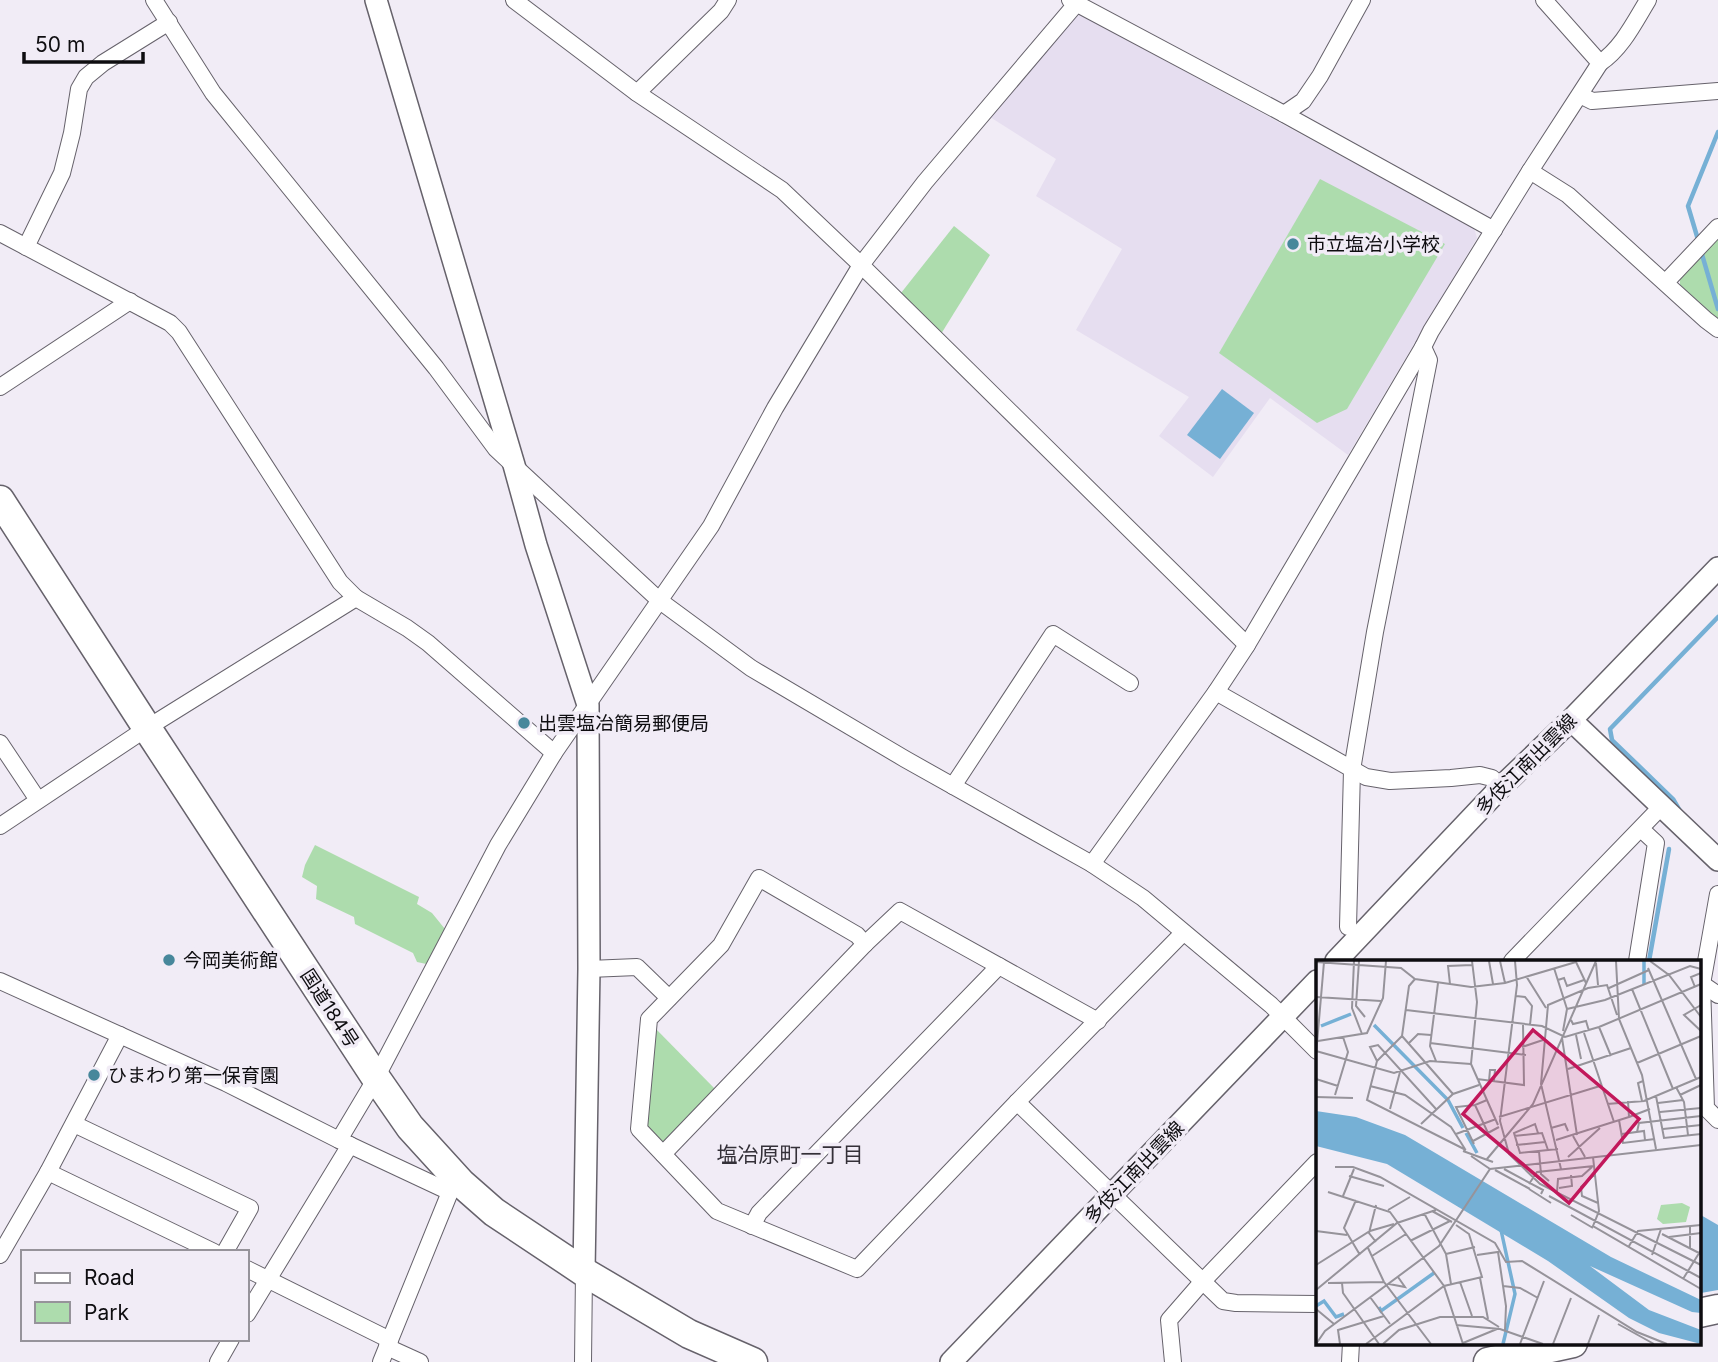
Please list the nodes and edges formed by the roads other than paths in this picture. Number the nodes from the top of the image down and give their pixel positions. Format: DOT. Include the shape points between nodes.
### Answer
graph roads {
  1 [pos="154,0"];
  2 [pos="376,0"];
  3 [pos="514,0"];
  4 [pos="728,0"];
  5 [pos="1362,0"];
  6 [pos="1544,0"];
  7 [pos="1648,0"];
  8 [pos="1073,2"];
  9 [pos="169,22"];
  10 [pos="1600,63"];
  11 [pos="1718,91"];
  12 [pos="637,93"];
  13 [pos="1580,95"];
  14 [pos="1284,114"];
  15 [pos="1530,171"];
  16 [pos="1718,227"];
  17 [pos="1494,230"];
  18 [pos="0,233"];
  19 [pos="26,247"];
  20 [pos="861,265"];
  21 [pos="1666,282"];
  22 [pos="130,301"];
  23 [pos="1718,329"];
  24 [pos="1423,348"];
  25 [pos="0,387"];
  26 [pos="514,466"];
  27 [pos="0,500"];
  28 [pos="1718,568"];
  29 [pos="355,598"];
  30 [pos="660,601"];
  31 [pos="1247,645"];
  32 [pos="1129,683"];
  33 [pos="1216,692"];
  34 [pos="588,705"];
  35 [pos="1571,720"];
  36 [pos="146,728"];
  37 [pos="0,743"];
  38 [pos="554,752"];
  39 [pos="1352,770"];
  40 [pos="953,786"];
  41 [pos="1501,787"];
  42 [pos="38,800"];
  43 [pos="1662,806"];
  44 [pos="0,826"];
  45 [pos="1641,829"];
  46 [pos="1718,860"];
  47 [pos="1092,864"];
  48 [pos="1718,894"];
  49 [pos="1348,927"];
  50 [pos="1183,933"];
  51 [pos="865,944"];
  52 [pos="1337,960"];
  53 [pos="1513,960"];
  54 [pos="1637,960"];
  55 [pos="999,966"];
  56 [pos="589,969"];
  57 [pos="0,981"];
  58 [pos="1316,983"];
  59 [pos="1702,984"];
  60 [pos="1718,995"];
  61 [pos="669,998"];
  62 [pos="1283,1018"];
  63 [pos="1098,1021"];
  64 [pos="120,1035"];
  65 [pos="1316,1050"];
  66 [pos="376,1078"];
  67 [pos="1017,1102"];
  68 [pos="1718,1120"];
  69 [pos="74,1124"];
  70 [pos="345,1142"];
  71 [pos="663,1154"];
  72 [pos="1316,1162"];
  73 [pos="48,1171"];
  74 [pos="456,1188"];
  75 [pos="1112,1193"];
  76 [pos="752,1226"];
  77 [pos="210,1250"];
  78 [pos="226,1250"];
  79 [pos="0,1255"];
  80 [pos="248,1270"];
  81 [pos="583,1272"];
  82 [pos="268,1280"];
  83 [pos="1203,1281"];
  84 [pos="1316,1304"];
  85 [pos="1718,1309"];
  86 [pos="248,1312"];
  87 [pos="1700,1313"];
  88 [pos="230,1341"];
  89 [pos="1350,1344"];
  90 [pos="386,1349"];
  91 [pos="1567,1349"];
  92 [pos="1504,1353"];
  93 [pos="218,1362"];
  94 [pos="420,1362"];
  95 [pos="583,1362"];
  96 [pos="753,1362"];
  97 [pos="951,1362"];
  98 [pos="1173,1362"];
  99 [pos="1350,1362"];
  1 -- 9 [label="street"];
  2 -- 26 [label="street"];
  3 -- 12 [label="street"];
  4 -- 12 [label="street"];
  5 -- 14 [label="street" via="1321,76 1303,102"];
  6 -- 10 [label="street"];
  7 -- 10 [label="street" via="1626,37"];
  8 -- 14 [label="street"];
  8 -- 20 [label="street"];
  9 -- 19 [label="street" via="103,63 82,83 62,173"];
  9 -- 26 [label="street" via="213,93"];
  10 -- 13 [label="street"];
  11 -- 13 [label="street" via="1592,101"];
  12 -- 20 [label="street" via="782,190"];
  13 -- 15 [label="street"];
  14 -- 17 [label="street"];
  15 -- 17 [label="street"];
  15 -- 21 [label="street" via="1568,195"];
  16 -- 21 [label="street"];
  17 -- 24 [label="street"];
  18 -- 19 [label="street"];
  19 -- 22 [label="street"];
  20 -- 30 [label="street" via="775,408 712,526"];
  20 -- 31 [label="street"];
  21 -- 23 [label="street"];
  22 -- 25 [label="street"];
  22 -- 29 [label="street" via="179,332 340,582"];
  24 -- 31 [label="street"];
  24 -- 39 [label="street" via="1429,360"];
  26 -- 30 [label="street"];
  26 -- 34 [label="street"];
  27 -- 36 [label="highway, 国道184号"];
  28 -- 35 [label="street, 多伎江南出雲線"];
  29 -- 36 [label="street"];
  29 -- 38 [label="street" via="428,643"];
  30 -- 34 [label="street"];
  30 -- 40 [label="street" via="751,668"];
  31 -- 33 [label="street"];
  32 -- 40 [label="street" via="1053,634"];
  33 -- 39 [label="street"];
  33 -- 47 [label="street"];
  34 -- 38 [label="street"];
  34 -- 56 [label="street"];
  35 -- 41 [label="street, 多伎江南出雲線"];
  35 -- 43 [label="street"];
  36 -- 42 [label="street"];
  36 -- 66 [label="highway, 国道184号"];
  37 -- 42 [label="street"];
  38 -- 66 [label="street" via="498,845"];
  39 -- 41 [label="street" via="1390,781 1480,775"];
  39 -- 49 [label="street"];
  40 -- 47 [label="street"];
  41 -- 52 [label="street, 多伎江南出雲線"];
  42 -- 44 [label="street"];
  43 -- 45 [label="street"];
  43 -- 46 [label="street"];
  45 -- 53 [label="street"];
  45 -- 54 [label="street" via="1656,844"];
  47 -- 50 [label="street" via="1143,898"];
  48 -- 59 [label="street"];
  50 -- 62 [label="street"];
  50 -- 63 [label="street"];
  51 -- 55 [label="street" via="900,911"];
  51 -- 61 [label="street" via="759,878 721,944"];
  51 -- 71 [label="street"];
  55 -- 63 [label="street"];
  55 -- 76 [label="street"];
  56 -- 61 [label="street" via="637,967"];
  56 -- 81 [label="street"];
  57 -- 64 [label="street"];
  58 -- 62 [label="street, 多伎江南出雲線"];
  59 -- 60 [label="street"];
  59 -- 68 [label="street" via="1706,1108"];
  61 -- 71 [label="street" via="649,1019 639,1129"];
  62 -- 65 [label="street"];
  62 -- 75 [label="street, 多伎江南出雲線"];
  63 -- 67 [label="street"];
  64 -- 69 [label="street"];
  64 -- 70 [label="street"];
  66 -- 70 [label="street"];
  66 -- 74 [label="highway, 国道184号"];
  67 -- 75 [label="street"];
  67 -- 76 [label="street" via="857,1269"];
  69 -- 73 [label="street"];
  69 -- 78 [label="street" via="250,1208"];
  70 -- 74 [label="street"];
  70 -- 82 [label="street"];
  71 -- 76 [label="street" via="717,1211"];
  72 -- 83 [label="street"];
  73 -- 77 [label="street"];
  73 -- 79 [label="street"];
  74 -- 81 [label="highway, 国道184号"];
  74 -- 90 [label="street"];
  75 -- 83 [label="street"];
  75 -- 97 [label="street, 多伎江南出雲線"];
  80 -- 82 [label="street"];
  81 -- 95 [label="street"];
  81 -- 96 [label="highway, 国道184号" via="689,1334"];
  82 -- 86 [label="street"];
  82 -- 90 [label="street"];
  83 -- 84 [label="street" via="1223,1301"];
  83 -- 98 [label="street" via="1169,1320"];
  85 -- 87 [label="highway"];
  88 -- 93 [label="street"];
  89 -- 99 [label="street"];
  90 -- 94 [label="street"];
  91 -- 92 [label="highway"];
}
